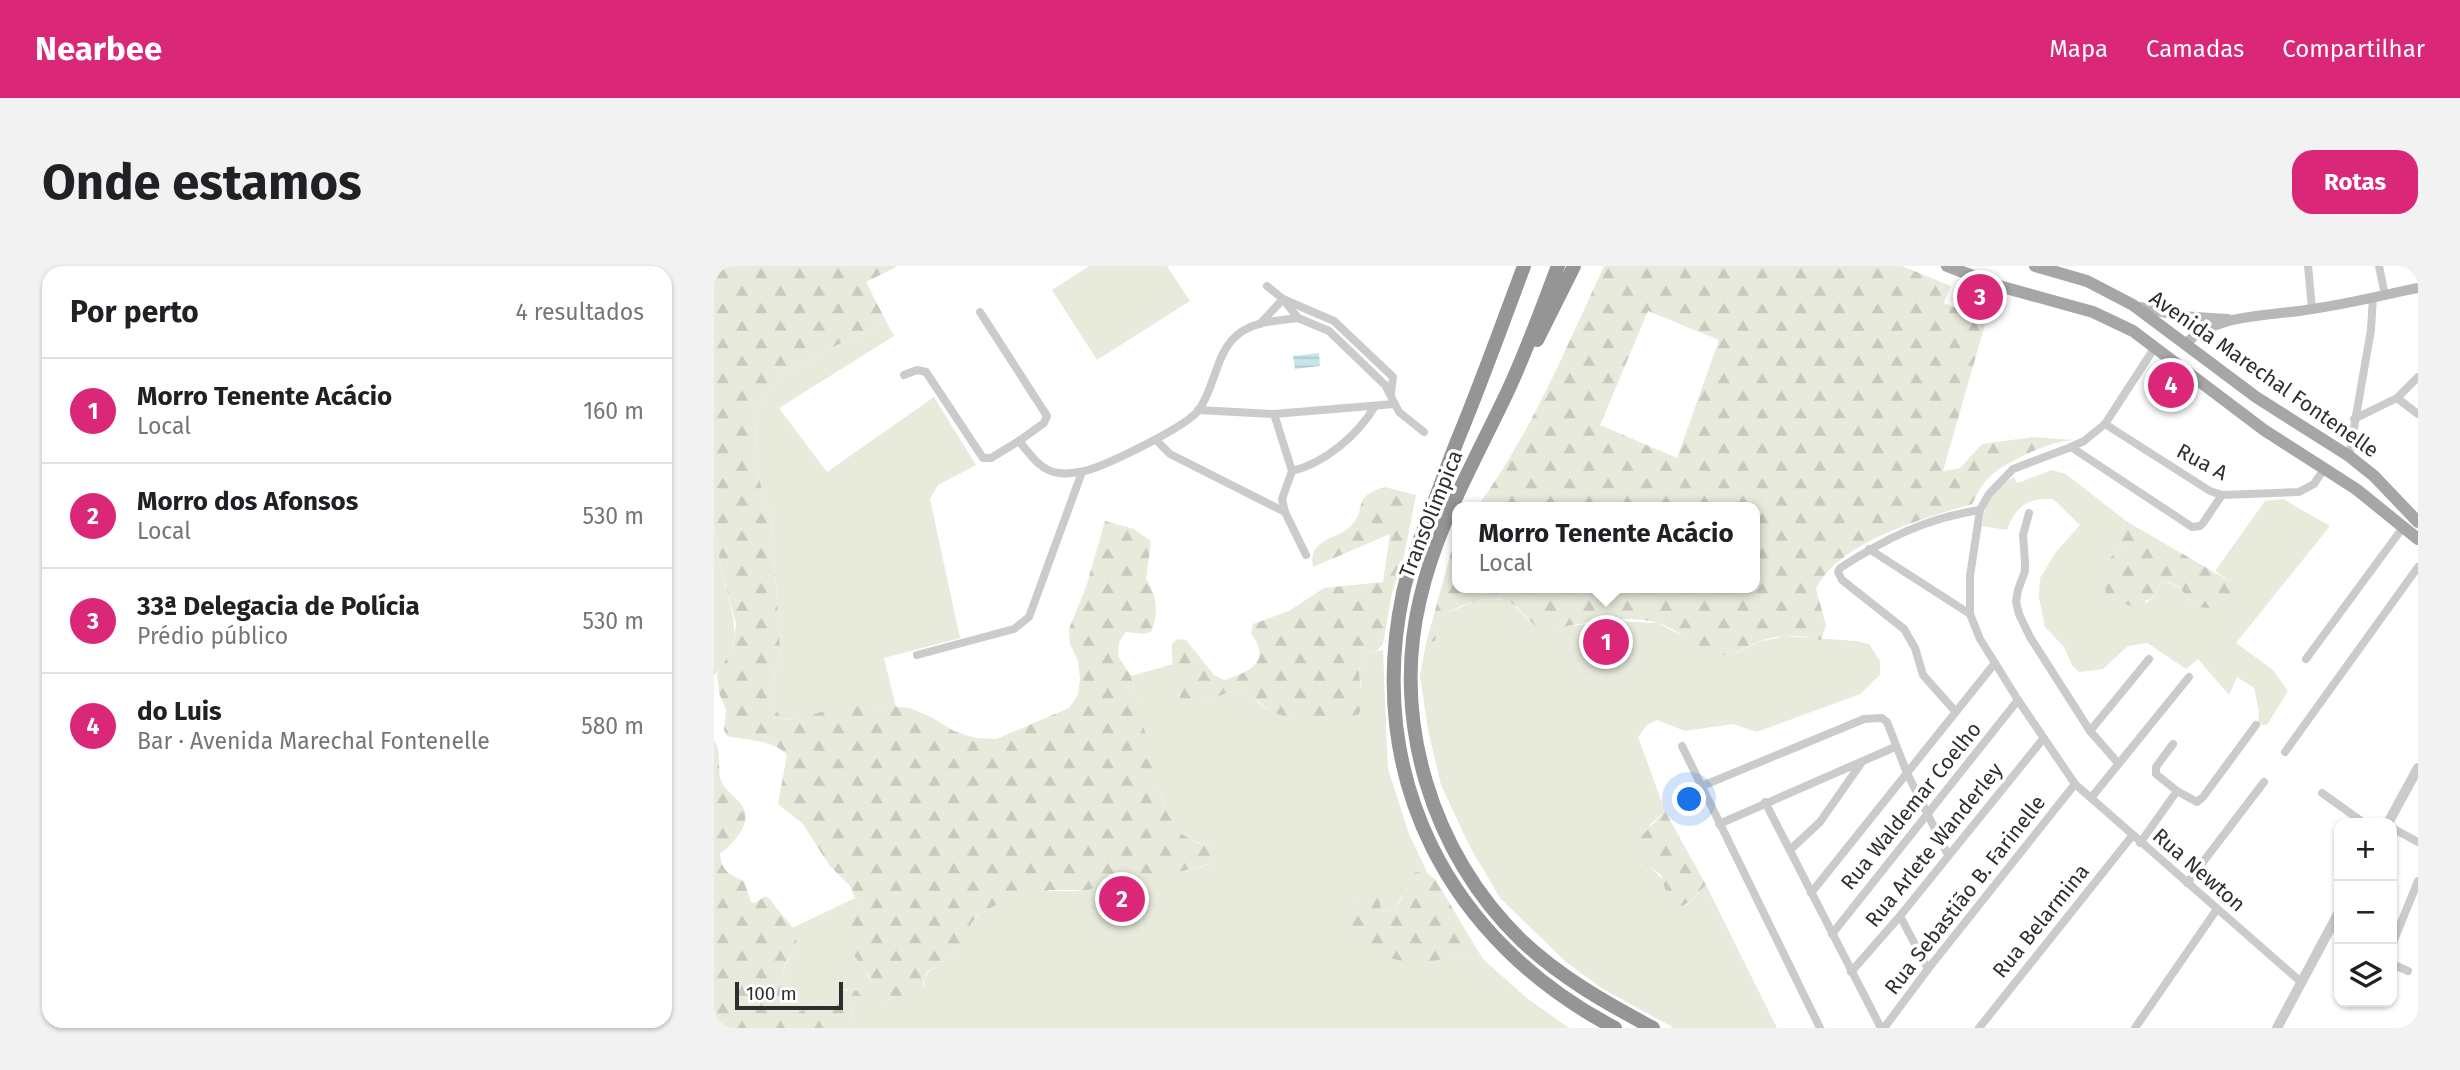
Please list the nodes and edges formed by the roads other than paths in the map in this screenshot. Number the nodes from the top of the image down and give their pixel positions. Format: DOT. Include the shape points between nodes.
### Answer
graph roads {
  1 [pos="1518,266"];
  2 [pos="1524,266"];
  3 [pos="1558,266"];
  4 [pos="1574,266"];
  5 [pos="1947,266"];
  6 [pos="2035,266"];
  7 [pos="2308,266"];
  8 [pos="2379,266"];
  9 [pos="1267,286"];
  10 [pos="2418,288"];
  11 [pos="2379,296"];
  12 [pos="1283,299"];
  13 [pos="2133,304"];
  14 [pos="1508,308"];
  15 [pos="2312,309"];
  16 [pos="980,312"];
  17 [pos="2180,316"];
  18 [pos="1298,318"];
  19 [pos="2230,319"];
  20 [pos="1260,324"];
  21 [pos="2133,331"];
  22 [pos="2188,342"];
  23 [pos="2155,347"];
  24 [pos="1517,369"];
  25 [pos="904,374"];
  26 [pos="2418,377"];
  27 [pos="1391,393"];
  28 [pos="2397,398"];
  29 [pos="1394,404"];
  30 [pos="1375,406"];
  31 [pos="1198,410"];
  32 [pos="2279,413"];
  33 [pos="1274,414"];
  34 [pos="2418,414"];
  35 [pos="2354,419"];
  36 [pos="2105,424"];
  37 [pos="2264,430"];
  38 [pos="1424,432"];
  39 [pos="1156,440"];
  40 [pos="1018,441"];
  41 [pos="2071,447"];
  42 [pos="2349,456"];
  43 [pos="2324,469"];
  44 [pos="2365,469"];
  45 [pos="1292,471"];
  46 [pos="1082,472"];
  47 [pos="2345,482"];
  48 [pos="2222,495"];
  49 [pos="1455,502"];
  50 [pos="1452,508"];
  51 [pos="1980,510"];
  52 [pos="1284,512"];
  53 [pos="2029,513"];
  54 [pos="2418,522"];
  55 [pos="2404,526"];
  56 [pos="2418,539"];
  57 [pos="1869,549"];
  58 [pos="1306,555"];
  59 [pos="2418,567"];
  60 [pos="1970,614"];
  61 [pos="917,655"];
  62 [pos="2149,659"];
  63 [pos="2306,659"];
  64 [pos="1995,663"];
  65 [pos="2189,677"];
  66 [pos="2018,700"];
  67 [pos="1955,711"];
  68 [pos="2256,724"];
  69 [pos="2090,731"];
  70 [pos="2043,739"];
  71 [pos="2173,744"];
  72 [pos="1682,746"];
  73 [pos="1895,747"];
  74 [pos="2285,752"];
  75 [pos="1862,762"];
  76 [pos="2118,763"];
  77 [pos="2418,768"];
  78 [pos="1907,772"];
  79 [pos="2264,782"];
  80 [pos="2075,784"];
  81 [pos="1702,786"];
  82 [pos="2178,791"];
  83 [pos="2322,793"];
  84 [pos="2091,798"];
  85 [pos="1765,802"];
  86 [pos="1927,815"];
  87 [pos="2357,818"];
  88 [pos="2391,818"];
  89 [pos="1718,824"];
  90 [pos="2397,831"];
  91 [pos="2132,835"];
  92 [pos="2140,842"];
  93 [pos="2418,842"];
  94 [pos="1790,850"];
  95 [pos="1948,855"];
  96 [pos="2418,881"];
  97 [pos="2187,883"];
  98 [pos="1811,893"];
  99 [pos="2217,909"];
  100 [pos="1900,916"];
  101 [pos="2334,921"];
  102 [pos="1832,934"];
  103 [pos="2392,944"];
  104 [pos="2397,966"];
  105 [pos="1928,969"];
  106 [pos="2408,971"];
  107 [pos="1851,972"];
  108 [pos="2301,982"];
  109 [pos="1615,1028"];
  110 [pos="1653,1028"];
  111 [pos="1820,1028"];
  112 [pos="1883,1028"];
  113 [pos="1979,1028"];
  114 [pos="2135,1028"];
  115 [pos="2277,1028"];
  1 -- 14 [label="highway"];
  2 -- 14 [label="highway, TransOlímpica"];
  3 -- 24 [label="highway, TransOlímpica"];
  4 -- 24 [label="highway" via="1542,332"];
  5 -- 21 [label="main road, Avenida Marechal Fontenelle" via="2093,312"];
  6 -- 13 [label="main road, Avenida Marechal Fontenelle" via="2087,281"];
  7 -- 15 [label="street"];
  8 -- 11 [label="street"];
  9 -- 12 [label="street"];
  10 -- 11 [label="main road"];
  11 -- 15 [label="main road"];
  11 -- 35 [label="street"];
  12 -- 18 [label="street"];
  12 -- 20 [label="street"];
  12 -- 27 [label="street" via="1334,321 1392,377"];
  13 -- 17 [label="main road"];
  13 -- 22 [label="main road, Avenida Marechal Fontenelle"];
  14 -- 109 [label="highway, TransOlímpica" via="1402,596 1394,682 1399,753 1408,793 1425,834 1484,927 1534,976"];
  15 -- 19 [label="main road"];
  16 -- 40 [label="street" via="1047,416"];
  17 -- 19 [label="main road"];
  17 -- 22 [label="main road" via="2189,326"];
  18 -- 20 [label="street"];
  18 -- 27 [label="street" via="1329,331"];
  19 -- 22 [label="main road" via="2206,328"];
  20 -- 31 [label="street" via="1233,340"];
  21 -- 22 [label="main road" via="2167,344"];
  21 -- 23 [label="main road, Avenida Marechal Fontenelle"];
  22 -- 32 [label="main road, Avenida Marechal Fontenelle"];
  23 -- 36 [label="street"];
  23 -- 37 [label="main road, Avenida Marechal Fontenelle"];
  24 -- 49 [label="highway, TransOlímpica"];
  25 -- 40 [label="street" via="926,372 983,458"];
  26 -- 28 [label="street"];
  27 -- 29 [label="street"];
  28 -- 34 [label="street"];
  28 -- 35 [label="street"];
  29 -- 30 [label="street"];
  29 -- 38 [label="street"];
  30 -- 33 [label="street"];
  30 -- 45 [label="street" via="1359,429 1339,445 1307,467"];
  31 -- 33 [label="street"];
  31 -- 39 [label="street"];
  32 -- 37 [label="main road" via="2276,424"];
  32 -- 42 [label="main road, Avenida Marechal Fontenelle"];
  33 -- 45 [label="street"];
  35 -- 42 [label="street"];
  36 -- 41 [label="street"];
  36 -- 48 [label="street, Rua A"];
  37 -- 43 [label="main road, Avenida Marechal Fontenelle"];
  39 -- 46 [label="street"];
  39 -- 52 [label="street" via="1170,454"];
  40 -- 46 [label="street" via="1039,466 1059,473"];
  41 -- 48 [label="street" via="2192,527 2203,523"];
  41 -- 51 [label="street" via="2013,469 1997,483"];
  42 -- 44 [label="main road, Avenida Marechal Fontenelle"];
  43 -- 47 [label="main road, Avenida Marechal Fontenelle"];
  43 -- 48 [label="street, Rua A" via="2305,491"];
  44 -- 47 [label="main road" via="2351,471"];
  44 -- 54 [label="main road, Avenida Marechal Fontenelle"];
  45 -- 52 [label="street" via="1282,499"];
  46 -- 61 [label="street" via="1029,618 1014,629"];
  47 -- 55 [label="main road, Avenida Marechal Fontenelle"];
  50 -- 110 [label="highway, TransOlímpica" via="1419,600 1410,678 1419,751 1443,830 1490,905 1521,940 1583,989"];
  51 -- 57 [label="street" via="1940,517"];
  51 -- 60 [label="street" via="1970,576"];
  52 -- 58 [label="street"];
  53 -- 69 [label="street" via="2023,535 2025,571 2016,603 2019,614"];
  55 -- 56 [label="main road, Avenida Marechal Fontenelle"];
  55 -- 63 [label="street"];
  57 -- 60 [label="street"];
  57 -- 67 [label="street" via="1840,568 1840,577 1904,629 1923,675"];
  59 -- 74 [label="street"];
  60 -- 64 [label="street, Rua Newton"];
  62 -- 69 [label="street"];
  64 -- 66 [label="street, Rua Newton"];
  64 -- 67 [label="street"];
  65 -- 76 [label="street"];
  66 -- 70 [label="street, Rua Newton"];
  66 -- 86 [label="street, Rua Waldemar Coelho"];
  67 -- 78 [label="street"];
  68 -- 82 [label="street" via="2200,800 2194,802"];
  69 -- 76 [label="street"];
  70 -- 80 [label="street, Rua Newton"];
  70 -- 95 [label="street, Rua Arlete Wanderley"];
  71 -- 82 [label="street" via="2155,771"];
  72 -- 81 [label="street"];
  73 -- 75 [label="street"];
  73 -- 78 [label="street"];
  73 -- 81 [label="street" via="1887,722 1870,717"];
  75 -- 85 [label="street"];
  75 -- 94 [label="street" via="1820,822"];
  76 -- 84 [label="street"];
  77 -- 88 [label="street"];
  78 -- 86 [label="street"];
  78 -- 98 [label="street"];
  79 -- 97 [label="street"];
  80 -- 84 [label="street, Rua Newton"];
  80 -- 105 [label="street, Rua Sebastião B. Farinelle"];
  81 -- 89 [label="street"];
  82 -- 92 [label="street"];
  83 -- 87 [label="street"];
  84 -- 91 [label="street, Rua Newton"];
  85 -- 89 [label="street"];
  85 -- 94 [label="street"];
  86 -- 95 [label="street"];
  86 -- 102 [label="street, Rua Waldemar Coelho"];
  89 -- 111 [label="street"];
  90 -- 93 [label="street"];
  91 -- 92 [label="street, Rua Newton"];
  91 -- 113 [label="street, Rua Belarmina"];
  92 -- 97 [label="street, Rua Newton"];
  94 -- 98 [label="street"];
  95 -- 100 [label="street, Rua Arlete Wanderley"];
  96 -- 103 [label="street"];
  97 -- 99 [label="street, Rua Newton"];
  98 -- 102 [label="street"];
  99 -- 108 [label="street, Rua Newton"];
  99 -- 114 [label="street"];
  100 -- 105 [label="street"];
  100 -- 107 [label="street, Rua Arlete Wanderley"];
  101 -- 108 [label="street"];
  102 -- 107 [label="street"];
  104 -- 106 [label="street"];
  105 -- 112 [label="street, Rua Sebastião B. Farinelle"];
  107 -- 112 [label="street"];
  108 -- 115 [label="street"];
}
